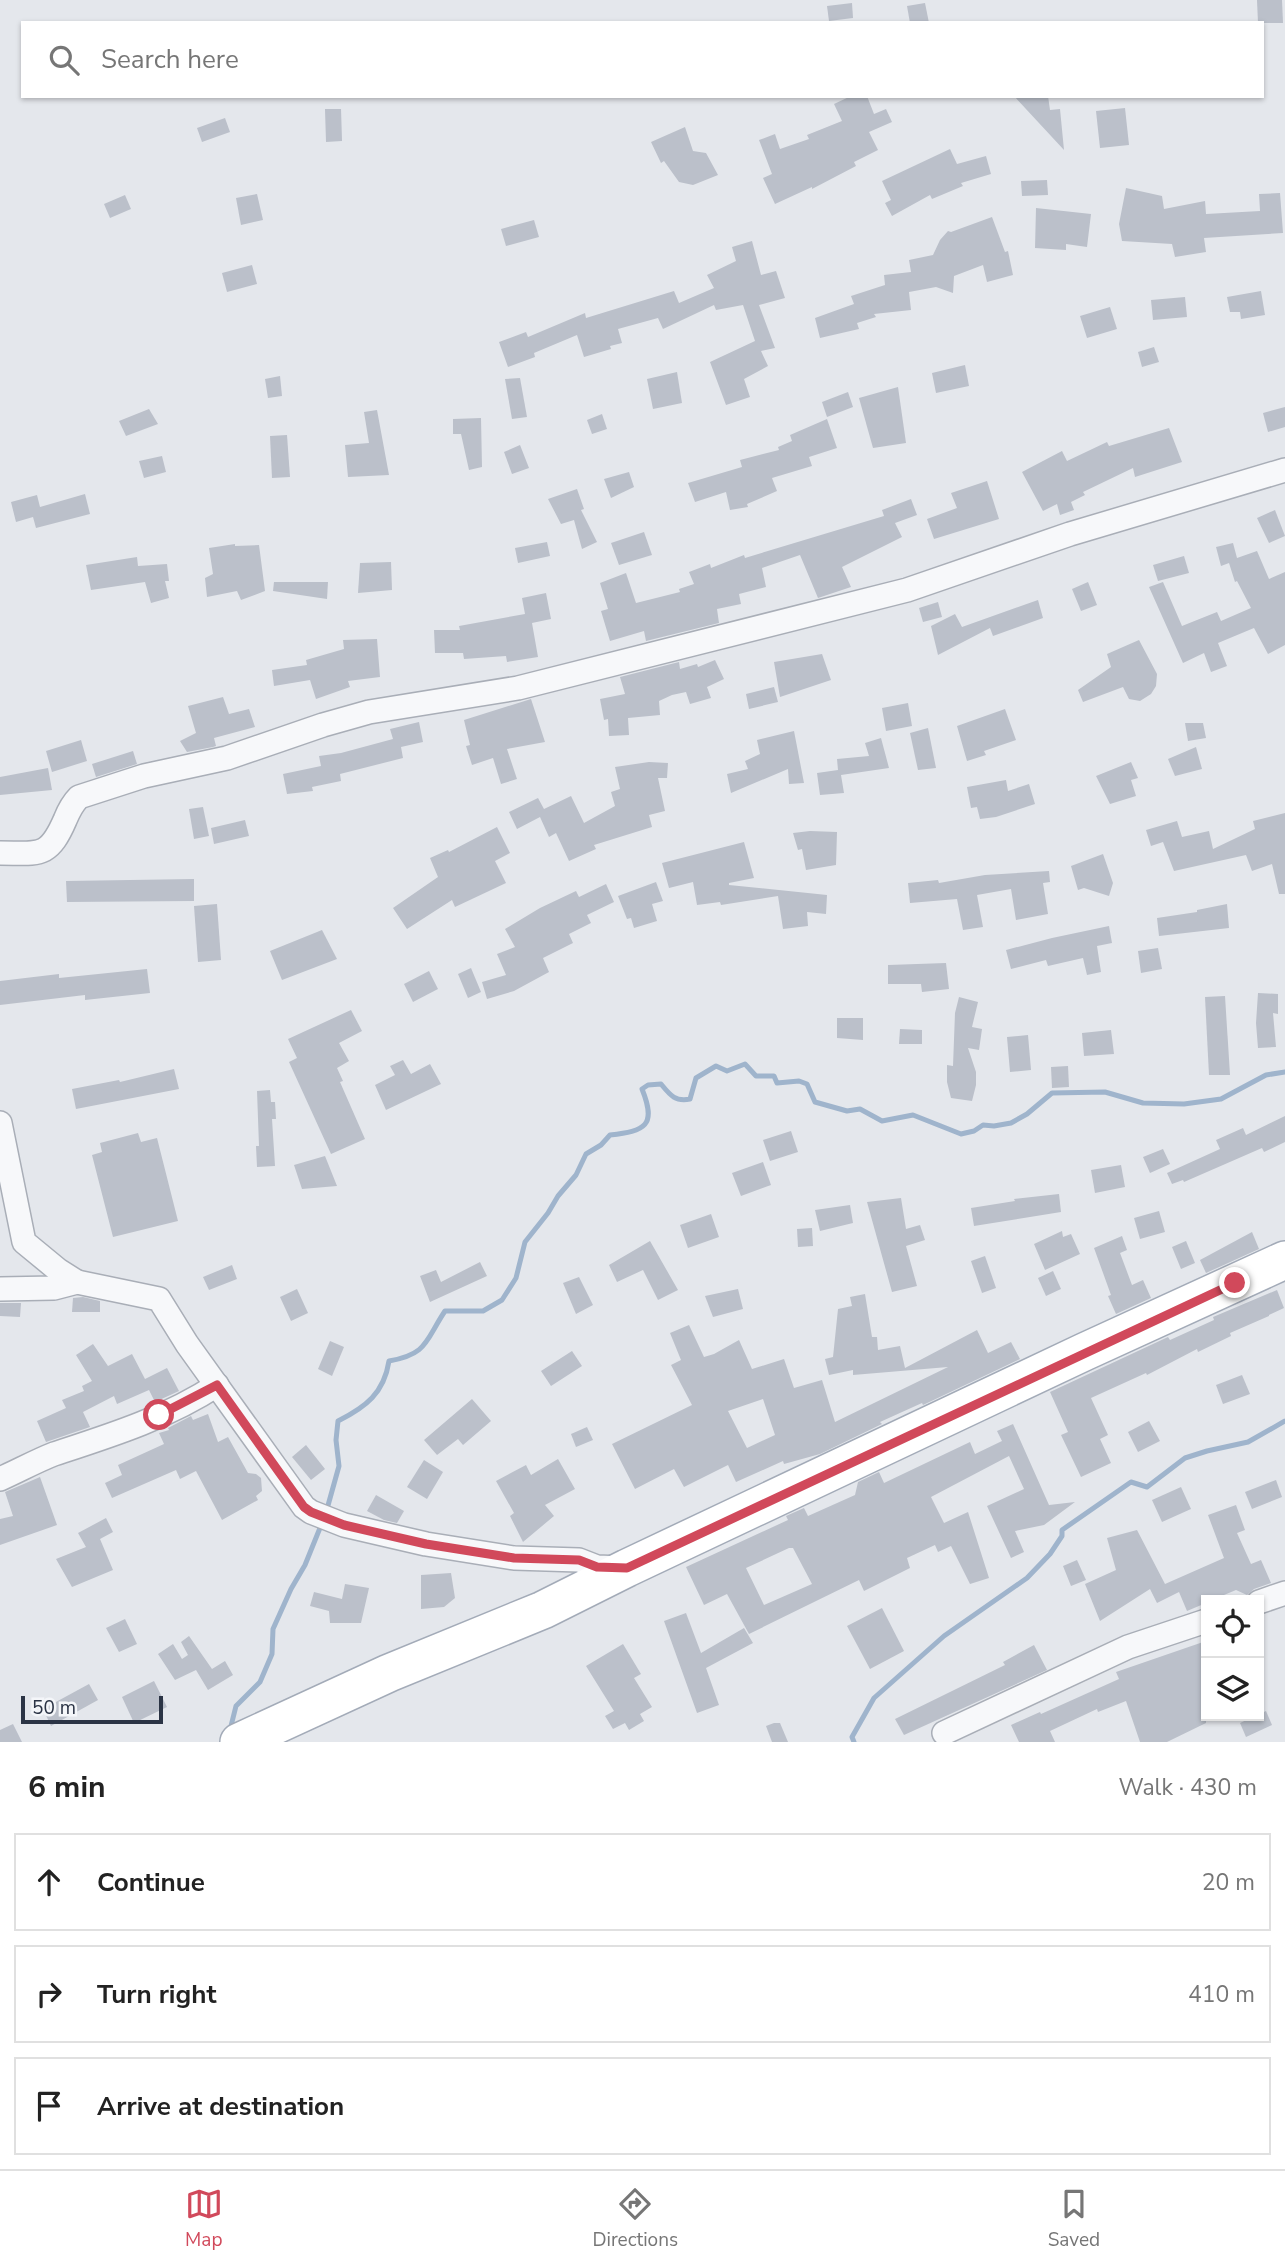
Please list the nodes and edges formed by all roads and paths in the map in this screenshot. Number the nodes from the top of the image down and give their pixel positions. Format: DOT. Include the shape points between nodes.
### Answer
graph roads {
  1 [pos="1285,470"];
  2 [pos="0,853"];
  3 [pos="0,1123"];
  4 [pos="1285,1259"];
  5 [pos="77,1282"];
  6 [pos="0,1289"];
  7 [pos="217,1385"];
  8 [pos="0,1479"];
  9 [pos="627,1568"];
  10 [pos="1285,1593"];
  11 [pos="1264,1600"];
  12 [pos="1201,1623"];
  13 [pos="944,1733"];
  14 [pos="241,1741"];
  1 -- 2 [label="street" via="894,593 518,688 369,712 227,758 144,776 79,797 48,849"];
  3 -- 5 [label="street" via="24,1242"];
  4 -- 9 [label="main road"];
  5 -- 6 [label="street" via="54,1288"];
  5 -- 7 [label="street" via="159,1299"];
  7 -- 8 [label="street" via="177,1407"];
  7 -- 9 [label="street" via="311,1512 344,1525 426,1544"];
  9 -- 14 [label="main road" via="543,1610"];
  10 -- 11 [label="street"];
  12 -- 13 [label="street" via="1128,1647"];
}
